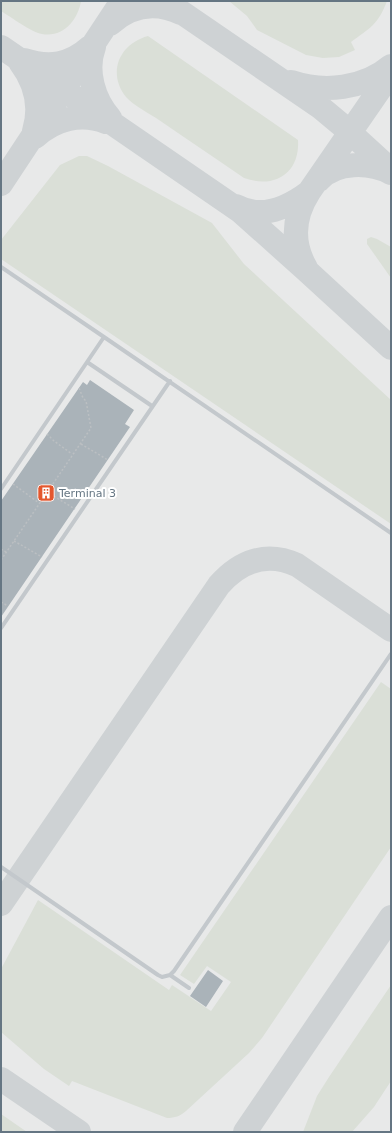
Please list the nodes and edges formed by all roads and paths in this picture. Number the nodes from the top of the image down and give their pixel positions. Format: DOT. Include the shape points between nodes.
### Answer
graph roads {
  1 [pos="1,267"];
  2 [pos="104,337"];
  3 [pos="87,362"];
  4 [pos="170,381"];
  5 [pos="78,388"];
  6 [pos="152,406"];
  7 [pos="47,434"];
  8 [pos="80,443"];
  9 [pos="73,454"];
  10 [pos="108,460"];
  11 [pos="13,484"];
  12 [pos="1,489"];
  13 [pos="47,492"];
  14 [pos="40,503"];
  15 [pos="75,509"];
  16 [pos="391,533"];
  17 [pos="14,541"];
  18 [pos="1,549"];
  19 [pos="6,552"];
  20 [pos="42,557"];
  21 [pos="1,560"];
  22 [pos="1,602"];
  23 [pos="8,606"];
  24 [pos="1,628"];
  25 [pos="391,654"];
  26 [pos="1,867"];
  27 [pos="170,975"];
  28 [pos="189,988"];
  1 -- 2 [label="lane"];
  2 -- 3 [label="lane"];
  2 -- 4 [label="lane"];
  3 -- 6 [label="lane"];
  3 -- 12 [label="lane"];
  4 -- 6 [label="lane"];
  4 -- 16 [label="lane"];
  5 -- 8 [label="path" via="86,401 91,428"];
  6 -- 24 [label="lane"];
  7 -- 9 [label="path"];
  8 -- 9 [label="path"];
  8 -- 10 [label="path"];
  9 -- 13 [label="path"];
  11 -- 14 [label="path"];
  13 -- 14 [label="path"];
  13 -- 15 [label="path"];
  14 -- 17 [label="path"];
  17 -- 19 [label="path"];
  17 -- 20 [label="path"];
  18 -- 19 [label="path"];
  19 -- 21 [label="path"];
  22 -- 23 [label="path"];
  25 -- 27 [label="lane"];
  26 -- 27 [label="lane" via="158,975"];
  27 -- 28 [label="lane"];
}
